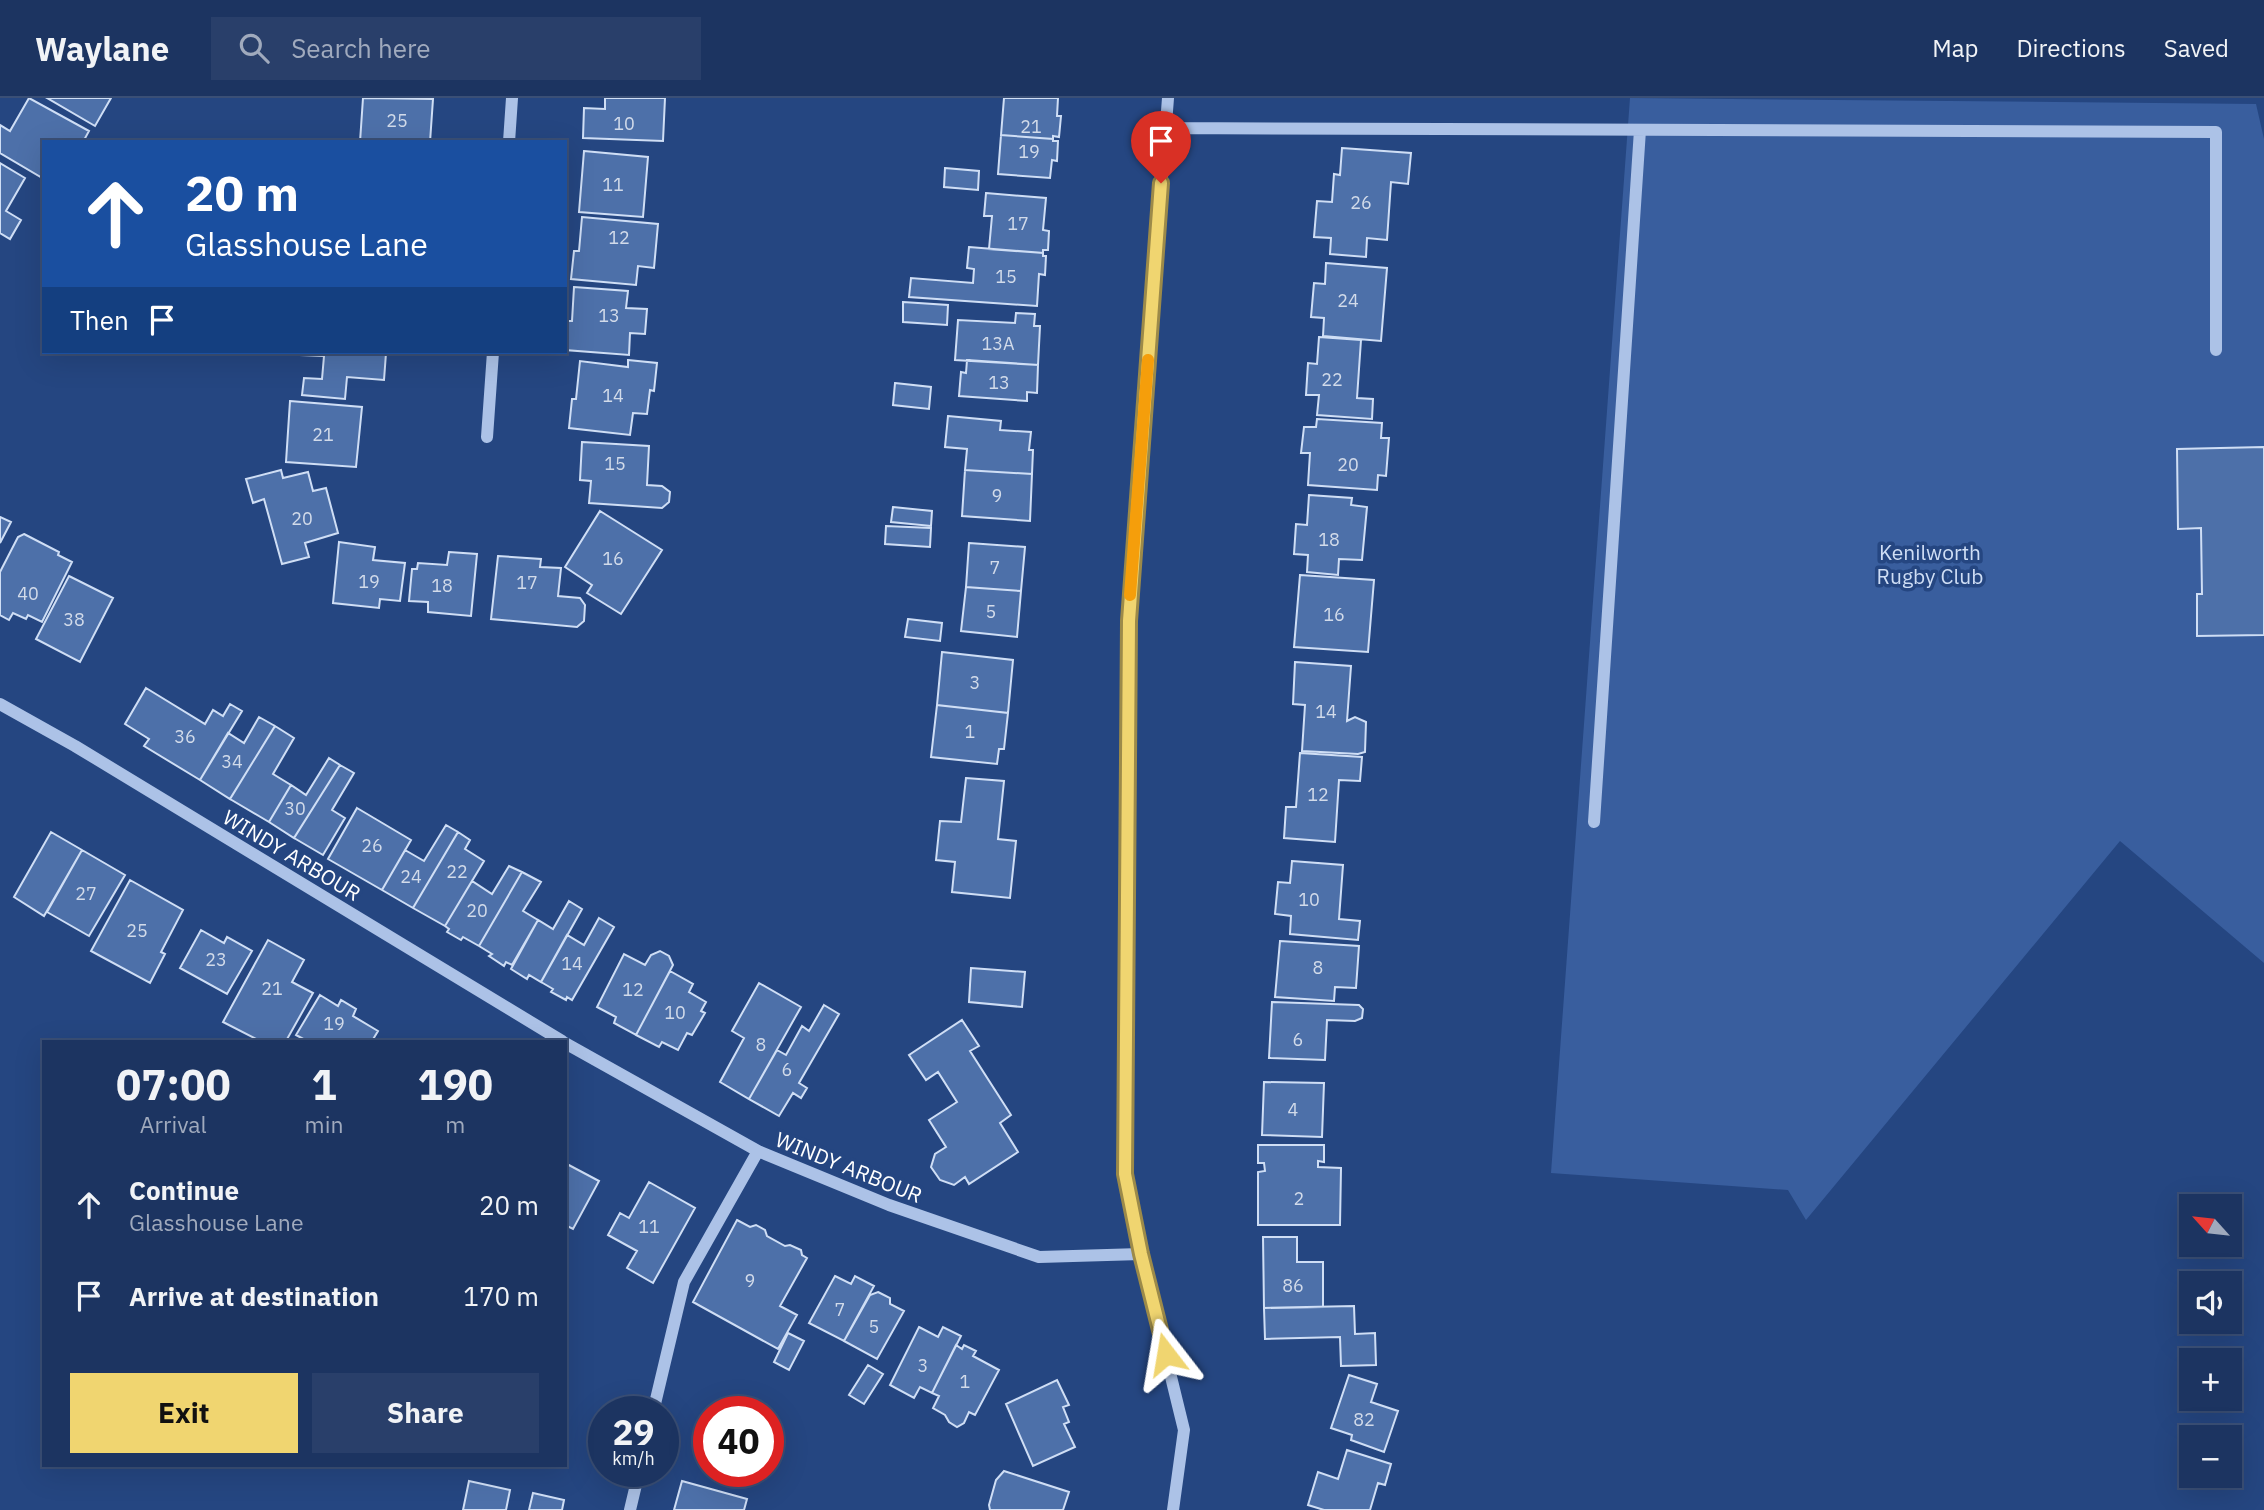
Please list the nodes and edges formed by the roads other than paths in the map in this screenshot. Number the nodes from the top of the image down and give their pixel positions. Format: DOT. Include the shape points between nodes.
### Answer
graph roads {
  1 [pos="512,98"];
  2 [pos="1168,98"];
  3 [pos="1165,128"];
  4 [pos="1640,131"];
  5 [pos="509,140"];
  6 [pos="2216,350"];
  7 [pos="493,354"];
  8 [pos="487,437"];
  9 [pos="0,704"];
  10 [pos="1594,822"];
  11 [pos="561,1040"];
  12 [pos="567,1044"];
  13 [pos="758,1152"];
  14 [pos="1141,1254"];
  15 [pos="657,1396"];
  16 [pos="635,1487"];
  17 [pos="630,1510"];
  18 [pos="1173,1510"];
  1 -- 5 [label="street"];
  2 -- 3 [label="street"];
  3 -- 4 [label="street"];
  3 -- 14 [label="street" via="1129,621 1125,1174"];
  4 -- 6 [label="street" via="2216,132"];
  4 -- 10 [label="street"];
  7 -- 8 [label="street"];
  9 -- 11 [label="street, WINDY ARBOUR"];
  12 -- 13 [label="street, WINDY ARBOUR"];
  13 -- 14 [label="street, WINDY ARBOUR" via="889,1205 1039,1257"];
  13 -- 15 [label="street" via="684,1282"];
  14 -- 18 [label="street" via="1184,1430"];
  16 -- 17 [label="street"];
}
